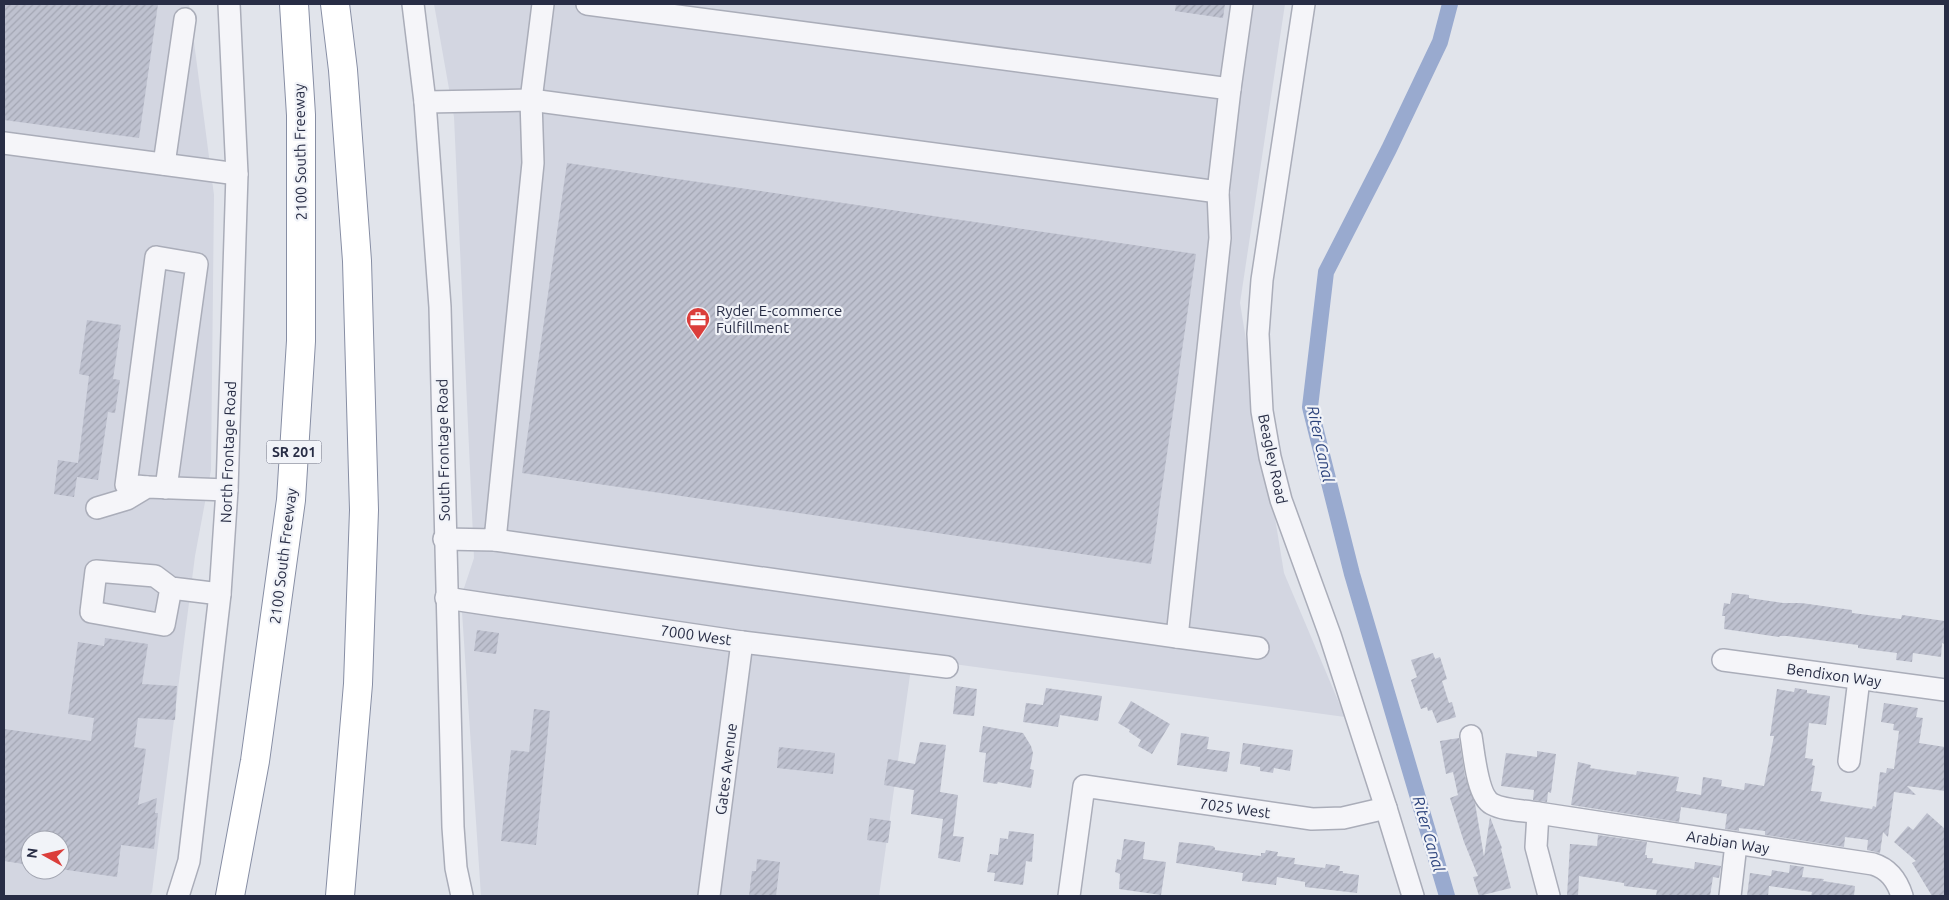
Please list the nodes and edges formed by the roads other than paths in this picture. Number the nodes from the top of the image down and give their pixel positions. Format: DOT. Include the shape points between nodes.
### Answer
graph roads {
  1 [pos="229,4"];
  2 [pos="294,4"];
  3 [pos="335,4"];
  4 [pos="413,4"];
  5 [pos="543,4"];
  6 [pos="587,4"];
  7 [pos="1242,4"];
  8 [pos="1304,4"];
  9 [pos="184,19"];
  10 [pos="1230,89"];
  11 [pos="531,100"];
  12 [pos="425,102"];
  13 [pos="4,143"];
  14 [pos="164,164"];
  15 [pos="237,174"];
  16 [pos="1218,192"];
  17 [pos="157,488"];
  18 [pos="227,490"];
  19 [pos="97,508"];
  20 [pos="444,539"];
  21 [pos="496,540"];
  22 [pos="171,588"];
  23 [pos="220,594"];
  24 [pos="446,598"];
  25 [pos="1177,637"];
  26 [pos="742,642"];
  27 [pos="1258,648"];
  28 [pos="1723,660"];
  29 [pos="947,667"];
  30 [pos="1858,679"];
  31 [pos="1945,690"];
  32 [pos="1471,736"];
  33 [pos="1848,761"];
  34 [pos="1386,808"];
  35 [pos="1538,813"];
  36 [pos="1736,844"];
  37 [pos="178,896"];
  38 [pos="230,896"];
  39 [pos="340,896"];
  40 [pos="462,896"];
  41 [pos="709,896"];
  42 [pos="1069,896"];
  43 [pos="1413,896"];
  44 [pos="1550,896"];
  45 [pos="1730,896"];
  46 [pos="1902,896"];
  1 -- 15 [label="street, North Frontage Road"];
  2 -- 38 [label="highway, 2100 South Freeway / SR 201" via="301,115 301,342 292,490 255,761"];
  3 -- 39 [label="highway" via="358,261 364,510 358,684"];
  4 -- 12 [label="street, South Frontage Road"];
  5 -- 11 [label="street"];
  6 -- 10 [label="street"];
  7 -- 10 [label="street"];
  8 -- 34 [label="street, Beagley Road" via="1262,280 1258,334 1261,402 1281,500 1330,635"];
  9 -- 14 [label="street"];
  10 -- 16 [label="street"];
  11 -- 12 [label="street"];
  11 -- 16 [label="street"];
  11 -- 21 [label="street" via="533,164"];
  12 -- 20 [label="street, South Frontage Road" via="440,307"];
  13 -- 14 [label="street"];
  14 -- 15 [label="street"];
  15 -- 18 [label="street, North Frontage Road"];
  16 -- 25 [label="street" via="1220,238"];
  17 -- 17 [label="street" via="126,485 156,257 197,264"];
  17 -- 18 [label="street"];
  17 -- 19 [label="street"];
  18 -- 23 [label="street, North Frontage Road"];
  20 -- 21 [label="street"];
  20 -- 24 [label="street, South Frontage Road"];
  21 -- 25 [label="street"];
  22 -- 23 [label="street"];
  23 -- 37 [label="street, North Frontage Road" via="190,861"];
  24 -- 26 [label="street, 7000 West"];
  24 -- 40 [label="street, South Frontage Road" via="453,827"];
  25 -- 27 [label="street"];
  26 -- 29 [label="street, 7000 West"];
  26 -- 41 [label="street, Gates Avenue"];
  28 -- 30 [label="street, Bendixon Way"];
  30 -- 31 [label="street, Bendixon Way"];
  30 -- 33 [label="street"];
  32 -- 35 [label="street, Arabian Way" via="1485,799 1501,807"];
  34 -- 42 [label="street, 7025 West" via="1343,818 1312,819 1084,786"];
  34 -- 43 [label="street, Beagley Road"];
  35 -- 36 [label="street, Arabian Way"];
  35 -- 44 [label="street" via="1536,847"];
  36 -- 45 [label="street"];
  36 -- 46 [label="street, Arabian Way" via="1880,866 1893,876"];
}
